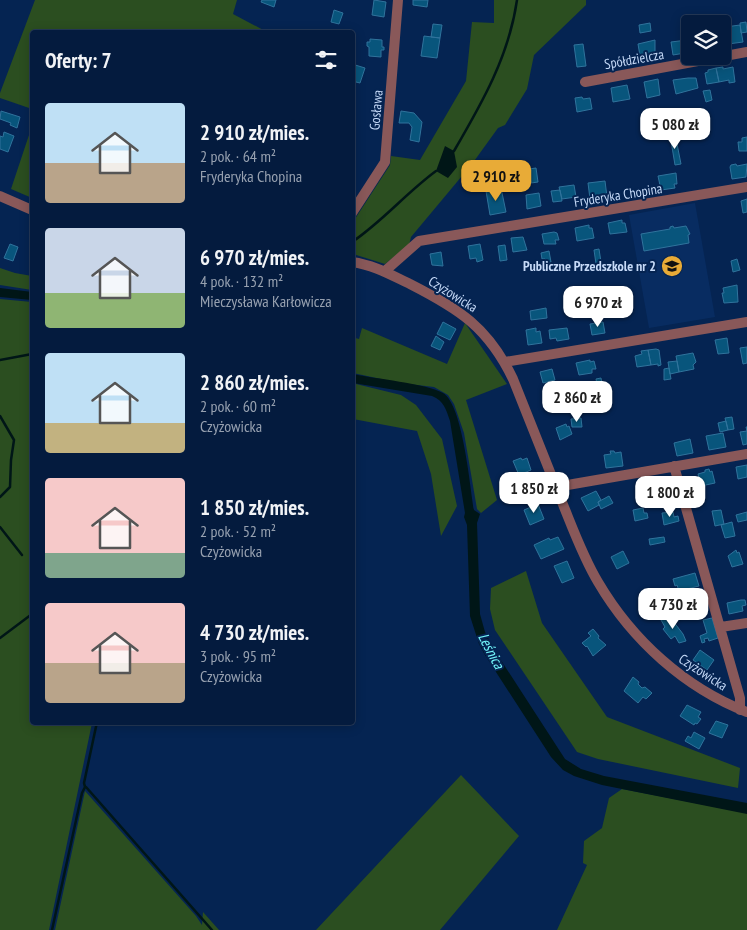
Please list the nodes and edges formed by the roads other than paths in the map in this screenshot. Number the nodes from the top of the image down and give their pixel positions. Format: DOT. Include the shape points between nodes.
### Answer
graph roads {
  1 [pos="398,0"];
  2 [pos="747,52"];
  3 [pos="585,82"];
  4 [pos="747,187"];
  5 [pos="0,196"];
  6 [pos="355,208"];
  7 [pos="30,209"];
  8 [pos="355,263"];
  9 [pos="385,271"];
  10 [pos="747,322"];
  11 [pos="505,362"];
  12 [pos="747,454"];
  13 [pos="674,466"];
  14 [pos="556,488"];
  15 [pos="747,623"];
  16 [pos="721,627"];
  17 [pos="744,711"];
  1 -- 6 [label="street, Gosława" via="385,162"];
  2 -- 3 [label="street, Spółdzielcza"];
  4 -- 9 [label="street, Fryderyka Chopina" via="419,242"];
  5 -- 7 [label="street"];
  8 -- 9 [label="street, Czyżowicka"];
  9 -- 11 [label="street, Czyżowicka" via="468,318 490,340"];
  10 -- 11 [label="street"];
  11 -- 14 [label="street, Czyżowicka"];
  12 -- 13 [label="street"];
  13 -- 14 [label="street"];
  13 -- 16 [label="street"];
  14 -- 17 [label="street, Czyżowicka" via="597,581 628,626 689,682"];
  15 -- 16 [label="street"];
  16 -- 17 [label="street"];
}
